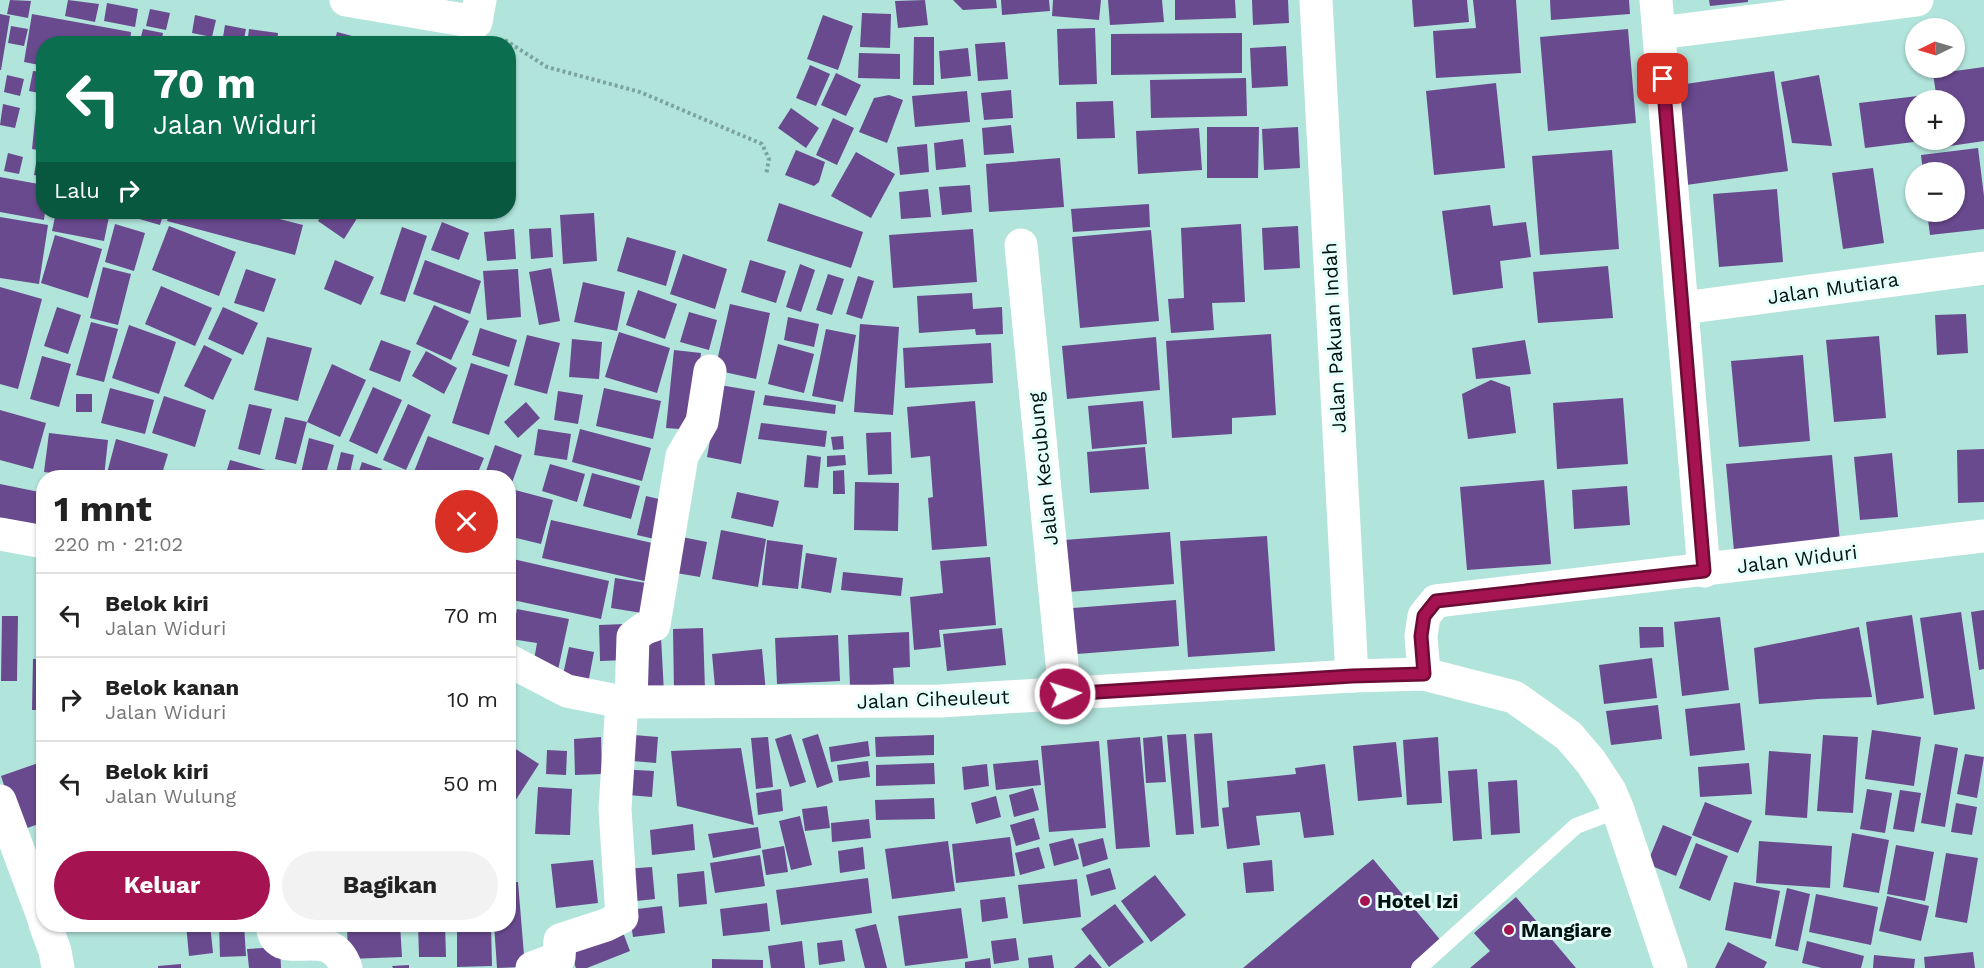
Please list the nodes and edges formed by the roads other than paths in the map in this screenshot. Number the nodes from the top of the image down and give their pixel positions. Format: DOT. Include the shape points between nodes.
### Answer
graph roads {
  1 [pos="346,0"];
  2 [pos="1316,0"];
  3 [pos="1656,0"];
  4 [pos="1917,0"];
  5 [pos="478,11"];
  6 [pos="1659,33"];
  7 [pos="1021,244"];
  8 [pos="1984,268"];
  9 [pos="1683,308"];
  10 [pos="710,371"];
  11 [pos="0,534"];
  12 [pos="1984,536"];
  13 [pos="36,541"];
  14 [pos="1704,571"];
  15 [pos="516,664"];
  16 [pos="1424,674"];
  17 [pos="1352,676"];
  18 [pos="1065,694"];
  19 [pos="626,701"];
  20 [pos="0,801"];
  21 [pos="1614,801"];
  22 [pos="36,898"];
  23 [pos="48,932"];
  24 [pos="273,932"];
  25 [pos="58,968"];
  26 [pos="346,968"];
  27 [pos="532,968"];
  28 [pos="1419,968"];
  29 [pos="1671,968"];
  1 -- 5 [label="street"];
  2 -- 17 [label="street, Jalan Pakuan Indah"];
  3 -- 6 [label="street"];
  4 -- 6 [label="street"];
  6 -- 9 [label="street"];
  7 -- 18 [label="street, Jalan Kecubung"];
  8 -- 9 [label="street, Jalan Mutiara"];
  9 -- 14 [label="street"];
  10 -- 19 [label="street" via="702,422 682,456 654,626 633,638"];
  11 -- 13 [label="street"];
  12 -- 14 [label="street, Jalan Widuri"];
  14 -- 16 [label="street, Jalan Widuri" via="1436,601 1424,616"];
  15 -- 19 [label="street, Jalan Ciheuleut" via="567,692"];
  16 -- 17 [label="street, Jalan Ciheuleut"];
  16 -- 21 [label="street, Jalan Ciheuleut" via="1514,697 1569,736 1591,762"];
  17 -- 18 [label="street, Jalan Ciheuleut"];
  18 -- 19 [label="street, Jalan Ciheuleut" via="941,701"];
  19 -- 27 [label="street" via="615,809 622,917 560,940 559,958"];
  20 -- 22 [label="street"];
  21 -- 28 [label="lane" via="1576,826"];
  21 -- 29 [label="street, Jalan Ciheuleut"];
  23 -- 25 [label="street"];
  24 -- 26 [label="street" via="280,946 296,950 326,946 338,952"];
}
